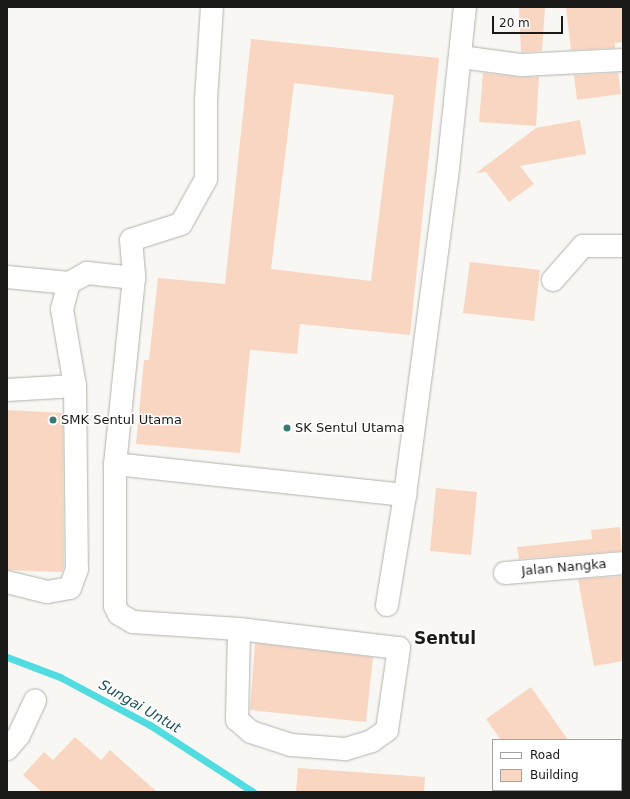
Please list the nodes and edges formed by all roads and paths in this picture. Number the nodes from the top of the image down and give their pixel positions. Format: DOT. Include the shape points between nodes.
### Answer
graph roads {
  1 [pos="212,7"];
  2 [pos="465,7"];
  3 [pos="461,57"];
  4 [pos="623,60"];
  5 [pos="623,246"];
  6 [pos="7,277"];
  7 [pos="134,278"];
  8 [pos="553,280"];
  9 [pos="69,283"];
  10 [pos="75,386"];
  11 [pos="7,390"];
  12 [pos="115,464"];
  13 [pos="405,496"];
  14 [pos="623,562"];
  15 [pos="505,573"];
  16 [pos="7,582"];
  17 [pos="387,605"];
  18 [pos="239,629"];
  19 [pos="35,702"];
  20 [pos="7,749"];
  1 -- 7 [label="street" via="206,99 206,179 180,224 131,240"];
  2 -- 3 [label="street"];
  3 -- 4 [label="street" via="521,65"];
  3 -- 13 [label="street"];
  5 -- 8 [label="street" via="583,246"];
  6 -- 9 [label="street"];
  7 -- 9 [label="street" via="87,273"];
  7 -- 12 [label="street"];
  9 -- 10 [label="street" via="62,309"];
  10 -- 11 [label="street"];
  10 -- 16 [label="street" via="77,569 70,588 47,592"];
  12 -- 13 [label="street"];
  12 -- 18 [label="street" via="115,606 120,614 133,622"];
  13 -- 17 [label="street"];
  14 -- 15 [label="street, Jalan Nangka"];
  18 -- 18 [label="street" via="399,648 387,730 372,741 345,750 291,745 251,732 237,720"];
  19 -- 20 [label="street" via="19,735"];
}
